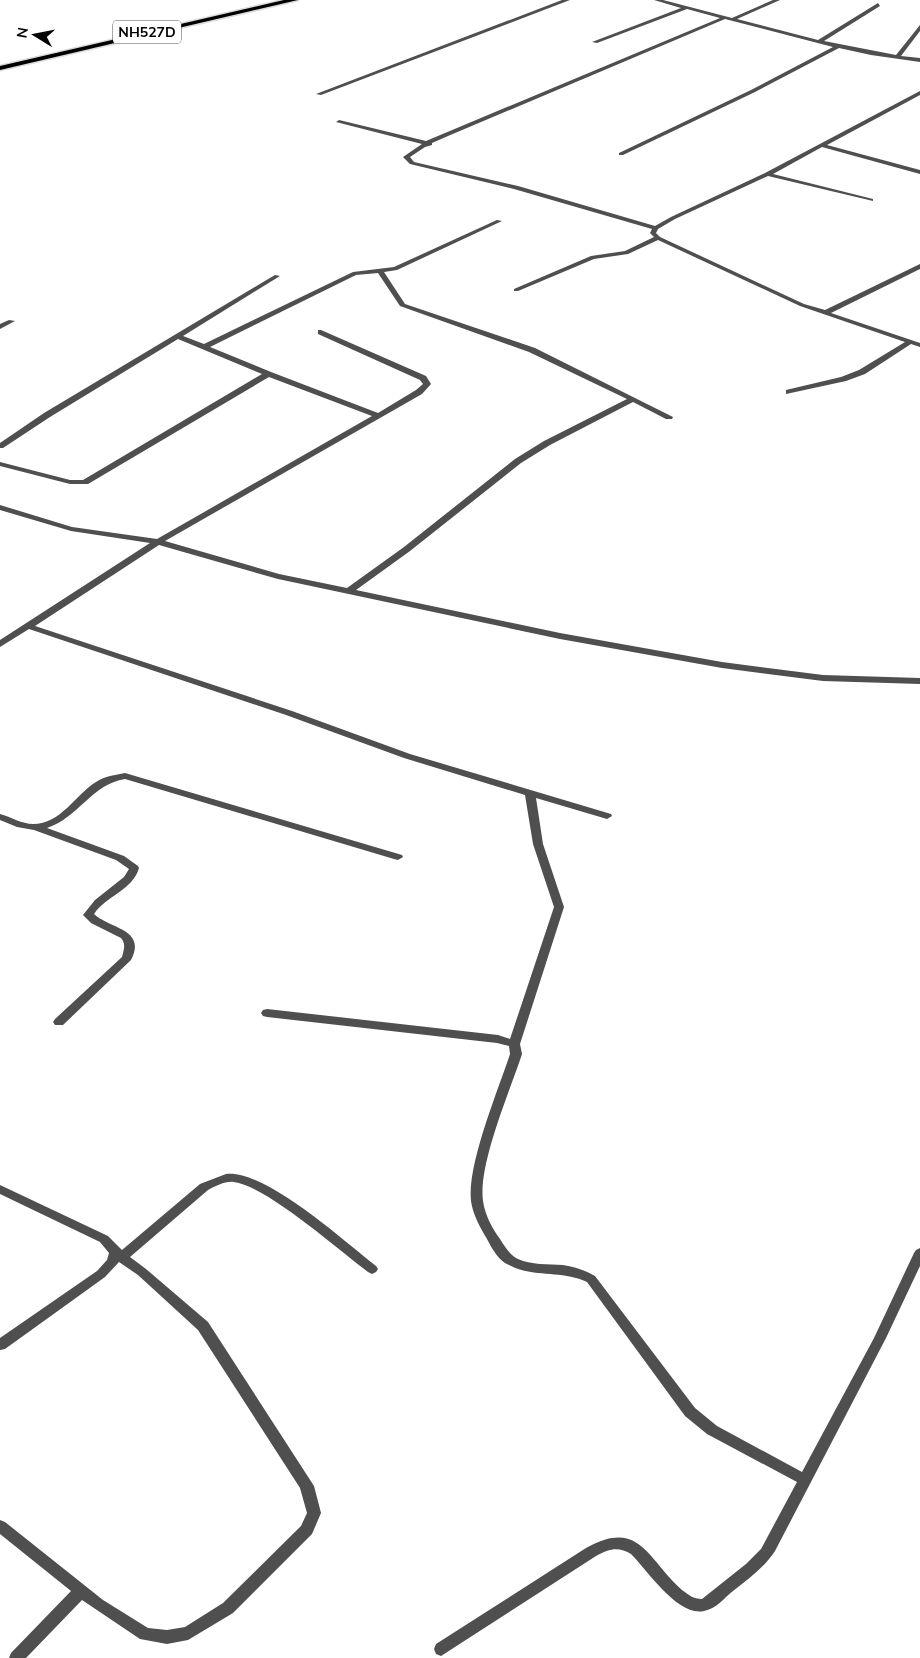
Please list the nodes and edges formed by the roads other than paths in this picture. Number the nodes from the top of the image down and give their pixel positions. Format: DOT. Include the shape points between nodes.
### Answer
graph roads {
  1 [pos="294,0"];
  2 [pos="567,0"];
  3 [pos="657,0"];
  4 [pos="777,0"];
  5 [pos="878,5"];
  6 [pos="686,8"];
  7 [pos="727,19"];
  8 [pos="920,27"];
  9 [pos="595,42"];
  10 [pos="819,42"];
  11 [pos="838,46"];
  12 [pos="897,57"];
  13 [pos="920,60"];
  14 [pos="0,68"];
  15 [pos="920,93"];
  16 [pos="320,94"];
  17 [pos="338,122"];
  18 [pos="430,144"];
  19 [pos="821,145"];
  20 [pos="621,154"];
  21 [pos="920,172"];
  22 [pos="768,174"];
  23 [pos="870,200"];
  24 [pos="500,221"];
  25 [pos="656,228"];
  26 [pos="658,238"];
  27 [pos="920,266"];
  28 [pos="381,272"];
  29 [pos="278,276"];
  30 [pos="516,290"];
  31 [pos="825,313"];
  32 [pos="11,321"];
  33 [pos="0,327"];
  34 [pos="321,332"];
  35 [pos="178,336"];
  36 [pos="910,342"];
  37 [pos="920,345"];
  38 [pos="204,347"];
  39 [pos="268,374"];
  40 [pos="789,392"];
  41 [pos="631,400"];
  42 [pos="377,415"];
  43 [pos="669,417"];
  44 [pos="0,446"];
  45 [pos="0,464"];
  46 [pos="0,507"];
  47 [pos="158,542"];
  48 [pos="348,591"];
  49 [pos="30,627"];
  50 [pos="0,644"];
  51 [pos="920,681"];
  52 [pos="530,793"];
  53 [pos="607,816"];
  54 [pos="0,817"];
  55 [pos="35,827"];
  56 [pos="398,857"];
  57 [pos="267,1014"];
  58 [pos="59,1022"];
  59 [pos="514,1044"];
  60 [pos="0,1189"];
  61 [pos="920,1253"];
  62 [pos="119,1254"];
  63 [pos="372,1269"];
  64 [pos="0,1345"];
  65 [pos="805,1480"];
  66 [pos="0,1526"];
  67 [pos="81,1591"];
  68 [pos="441,1649"];
  69 [pos="16,1658"];
  1 -- 14 [label="highway, NH527D"];
  2 -- 16 [label="street"];
  3 -- 6 [label="street"];
  4 -- 7 [label="street"];
  5 -- 10 [label="street"];
  6 -- 7 [label="street"];
  6 -- 9 [label="street"];
  7 -- 10 [label="street"];
  7 -- 18 [label="street" via="642,51"];
  8 -- 12 [label="street"];
  10 -- 11 [label="street"];
  11 -- 12 [label="street"];
  11 -- 20 [label="street"];
  12 -- 13 [label="street"];
  15 -- 19 [label="street"];
  17 -- 18 [label="street"];
  18 -- 25 [label="street" via="406,160 516,187"];
  19 -- 21 [label="street"];
  19 -- 22 [label="street"];
  22 -- 23 [label="street"];
  22 -- 25 [label="street"];
  24 -- 28 [label="street" via="404,265"];
  25 -- 26 [label="street" via="653,233"];
  26 -- 30 [label="street" via="626,253 593,257"];
  26 -- 31 [label="street" via="794,302"];
  27 -- 31 [label="street"];
  28 -- 38 [label="street" via="355,274"];
  28 -- 41 [label="street" via="402,305 532,350"];
  29 -- 35 [label="street"];
  31 -- 36 [label="street"];
  32 -- 33 [label="street"];
  34 -- 42 [label="street" via="427,381 419,392"];
  35 -- 38 [label="street"];
  35 -- 44 [label="street"];
  36 -- 37 [label="street"];
  36 -- 40 [label="street" via="862,372"];
  38 -- 39 [label="street"];
  39 -- 42 [label="street"];
  39 -- 45 [label="street" via="85,482 70,482"];
  41 -- 43 [label="street"];
  41 -- 48 [label="street" via="518,461"];
  42 -- 47 [label="street"];
  46 -- 47 [label="street" via="71,528"];
  47 -- 48 [label="street" via="278,576"];
  47 -- 49 [label="street"];
  48 -- 51 [label="street" via="560,636 722,665 823,678"];
  49 -- 50 [label="street"];
  49 -- 52 [label="street" via="280,710 406,756"];
  52 -- 53 [label="street"];
  52 -- 59 [label="street" via="538,844 559,907"];
  54 -- 55 [label="street"];
  55 -- 56 [label="street" via="54,822 101,782 125,776"];
  55 -- 58 [label="street" via="120,858 134,868 131,877 96,903 88,916 92,921 124,935 132,948 127,958"];
  57 -- 59 [label="street" via="498,1039"];
  59 -- 65 [label="street" via="516,1054 485,1150 476,1191 480,1218 501,1252 511,1261 539,1270 571,1271 590,1278 690,1412 712,1430"];
  60 -- 62 [label="street" via="104,1239"];
  61 -- 65 [label="street" via="880,1338"];
  62 -- 63 [label="street" via="204,1186 233,1178 275,1196"];
  62 -- 64 [label="street" via="101,1274"];
  62 -- 67 [label="street" via="203,1326 307,1486 314,1513 307,1530 228,1608 188,1633 167,1637 145,1634"];
  65 -- 68 [label="street" via="766,1554 705,1604 694,1606 683,1600 638,1550 626,1543 614,1542 591,1552"];
  66 -- 67 [label="street"];
  67 -- 69 [label="street"];
}
